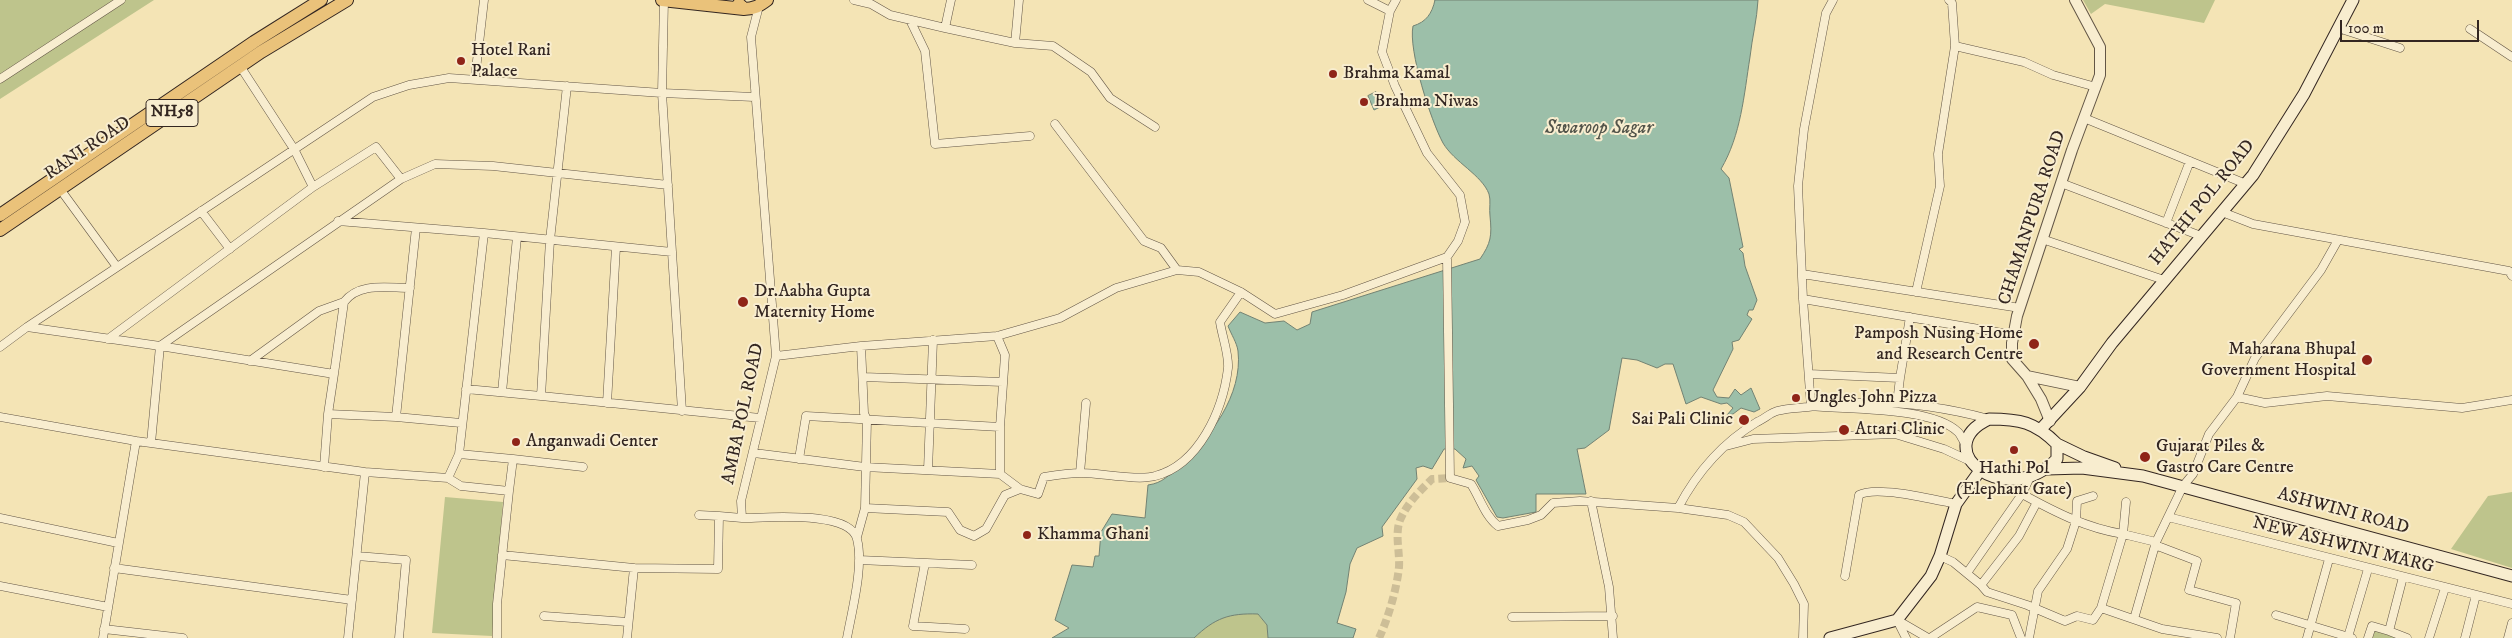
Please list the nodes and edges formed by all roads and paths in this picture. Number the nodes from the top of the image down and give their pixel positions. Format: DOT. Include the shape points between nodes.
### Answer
graph roads {
  1 [pos="121,0"];
  2 [pos="321,0"];
  3 [pos="346,0"];
  4 [pos="484,0"];
  5 [pos="663,0"];
  6 [pos="854,0"];
  7 [pos="951,0"];
  8 [pos="1019,0"];
  9 [pos="1368,0"];
  10 [pos="1396,0"];
  11 [pos="1833,0"];
  12 [pos="1949,0"];
  13 [pos="2075,0"];
  14 [pos="2353,0"];
  15 [pos="872,2"];
  16 [pos="763,3"];
  17 [pos="741,4"];
  18 [pos="1390,11"];
  19 [pos="910,20"];
  20 [pos="945,28"];
  21 [pos="2338,28"];
  22 [pos="2470,29"];
  23 [pos="1015,43"];
  24 [pos="1955,46"];
  25 [pos="2400,48"];
  26 [pos="2512,58"];
  27 [pos="240,66"];
  28 [pos="474,78"];
  29 [pos="0,80"];
  30 [pos="567,86"];
  31 [pos="2096,87"];
  32 [pos="662,93"];
  33 [pos="754,97"];
  34 [pos="2084,118"];
  35 [pos="1055,124"];
  36 [pos="1155,126"];
  37 [pos="1030,136"];
  38 [pos="294,149"];
  39 [pos="2190,161"];
  40 [pos="558,173"];
  41 [pos="401,179"];
  42 [pos="2061,183"];
  43 [pos="2246,184"];
  44 [pos="668,185"];
  45 [pos="313,187"];
  46 [pos="60,189"];
  47 [pos="201,211"];
  48 [pos="2222,212"];
  49 [pos="0,215"];
  50 [pos="338,221"];
  51 [pos="2166,223"];
  52 [pos="416,228"];
  53 [pos="0,230"];
  54 [pos="484,233"];
  55 [pos="2202,236"];
  56 [pos="518,237"];
  57 [pos="2042,239"];
  58 [pos="550,240"];
  59 [pos="2338,240"];
  60 [pos="616,247"];
  61 [pos="230,248"];
  62 [pos="672,252"];
  63 [pos="1447,257"];
  64 [pos="117,268"];
  65 [pos="1177,270"];
  66 [pos="1802,274"];
  67 [pos="2512,276"];
  68 [pos="2164,280"];
  69 [pos="410,288"];
  70 [pos="1241,292"];
  71 [pos="1916,292"];
  72 [pos="1803,299"];
  73 [pos="344,302"];
  74 [pos="2020,308"];
  75 [pos="1910,317"];
  76 [pos="27,327"];
  77 [pos="2014,335"];
  78 [pos="998,336"];
  79 [pos="108,339"];
  80 [pos="934,340"];
  81 [pos="160,346"];
  82 [pos="861,346"];
  83 [pos="0,347"];
  84 [pos="776,356"];
  85 [pos="250,361"];
  86 [pos="334,374"];
  87 [pos="1809,374"];
  88 [pos="2027,376"];
  89 [pos="863,377"];
  90 [pos="932,378"];
  91 [pos="1900,378"];
  92 [pos="1003,382"];
  93 [pos="2080,387"];
  94 [pos="466,388"];
  95 [pos="502,392"];
  96 [pos="541,396"];
  97 [pos="2237,397"];
  98 [pos="2512,400"];
  99 [pos="607,403"];
  100 [pos="1086,403"];
  101 [pos="1897,403"];
  102 [pos="1811,406"];
  103 [pos="682,410"];
  104 [pos="328,414"];
  105 [pos="0,417"];
  106 [pos="396,418"];
  107 [pos="760,418"];
  108 [pos="1989,419"];
  109 [pos="867,420"];
  110 [pos="2049,421"];
  111 [pos="461,424"];
  112 [pos="929,424"];
  113 [pos="1000,427"];
  114 [pos="136,441"];
  115 [pos="151,443"];
  116 [pos="2057,444"];
  117 [pos="1966,445"];
  118 [pos="1722,447"];
  119 [pos="754,453"];
  120 [pos="459,454"];
  121 [pos="512,459"];
  122 [pos="799,459"];
  123 [pos="1970,460"];
  124 [pos="324,467"];
  125 [pos="583,467"];
  126 [pos="865,467"];
  127 [pos="2047,469"];
  128 [pos="928,470"];
  129 [pos="365,472"];
  130 [pos="1979,472"];
  131 [pos="1080,473"];
  132 [pos="1000,474"];
  133 [pos="2143,476"];
  134 [pos="2030,477"];
  135 [pos="448,478"];
  136 [pos="2183,486"];
  137 [pos="1020,489"];
  138 [pos="509,491"];
  139 [pos="2022,494"];
  140 [pos="2093,496"];
  141 [pos="1591,501"];
  142 [pos="2037,502"];
  143 [pos="2126,502"];
  144 [pos="1956,504"];
  145 [pos="866,508"];
  146 [pos="1678,508"];
  147 [pos="699,515"];
  148 [pos="720,516"];
  149 [pos="2168,517"];
  150 [pos="0,518"];
  151 [pos="742,518"];
  152 [pos="2076,521"];
  153 [pos="2123,534"];
  154 [pos="857,537"];
  155 [pos="118,543"];
  156 [pos="2155,544"];
  157 [pos="502,555"];
  158 [pos="356,556"];
  159 [pos="1940,556"];
  160 [pos="2329,559"];
  161 [pos="859,560"];
  162 [pos="925,563"];
  163 [pos="972,565"];
  164 [pos="114,568"];
  165 [pos="634,568"];
  166 [pos="2368,569"];
  167 [pos="1967,574"];
  168 [pos="1845,576"];
  169 [pos="2512,576"];
  170 [pos="2403,578"];
  171 [pos="1981,585"];
  172 [pos="0,586"];
  173 [pos="2445,588"];
  174 [pos="2476,595"];
  175 [pos="352,600"];
  176 [pos="2512,604"];
  177 [pos="108,607"];
  178 [pos="2034,608"];
  179 [pos="2101,608"];
  180 [pos="2276,615"];
  181 [pos="544,616"];
  182 [pos="1613,616"];
  183 [pos="1512,617"];
  184 [pos="2134,619"];
  185 [pos="1897,620"];
  186 [pos="628,622"];
  187 [pos="2512,623"];
  188 [pos="2310,626"];
  189 [pos="104,629"];
  190 [pos="966,629"];
  191 [pos="2389,631"];
  192 [pos="1862,634"];
  193 [pos="2191,636"];
  194 [pos="2350,637"];
  195 [pos="102,638"];
  196 [pos="183,638"];
  197 [pos="348,638"];
  198 [pos="399,638"];
  199 [pos="497,638"];
  200 [pos="627,638"];
  201 [pos="848,638"];
  202 [pos="1613,638"];
  203 [pos="1803,638"];
  204 [pos="1830,638"];
  205 [pos="1906,638"];
  206 [pos="1929,638"];
  207 [pos="2022,638"];
  208 [pos="2028,638"];
  209 [pos="2217,638"];
  210 [pos="2230,638"];
  211 [pos="2307,638"];
  212 [pos="2368,638"];
  213 [pos="2407,638"];
  214 [pos="2430,638"];
  215 [pos="2465,638"];
  216 [pos="2508,638"];
  1 -- 29 [label="street"];
  2 -- 49 [label="highway, NH58" via="246,47"];
  3 -- 27 [label="highway, RANI ROAD / NH58"];
  4 -- 28 [label="street"];
  5 -- 17 [label="highway"];
  5 -- 32 [label="street"];
  6 -- 15 [label="street"];
  7 -- 20 [label="street"];
  8 -- 23 [label="street"];
  9 -- 18 [label="street"];
  10 -- 18 [label="street"];
  11 -- 66 [label="street" via="1826,13 1803,139 1798,186"];
  12 -- 24 [label="street" via="1952,2"];
  13 -- 31 [label="street, CHAMANPURA ROAD" via="2100,47 2100,75"];
  14 -- 21 [label="main road, HATHI POL ROAD"];
  15 -- 19 [label="street" via="890,16"];
  16 -- 17 [label="highway"];
  16 -- 33 [label="street, AMBA POL ROAD" via="751,37"];
  18 -- 63 [label="street" via="1382,52 1427,153 1460,195 1465,222"];
  19 -- 20 [label="street"];
  19 -- 37 [label="street" via="925,51 935,144"];
  20 -- 23 [label="street"];
  21 -- 25 [label="street"];
  21 -- 43 [label="main road, HATHI POL ROAD" via="2304,94"];
  22 -- 26 [label="street"];
  23 -- 36 [label="street" via="1053,46 1091,72 1110,98"];
  24 -- 31 [label="street" via="2024,62"];
  24 -- 71 [label="street" via="1938,154 1940,186"];
  27 -- 38 [label="street"];
  27 -- 46 [label="highway, RANI ROAD / NH58"];
  28 -- 30 [label="street"];
  28 -- 38 [label="street" via="449,78 409,85 373,97"];
  30 -- 32 [label="street"];
  30 -- 40 [label="street"];
  31 -- 34 [label="street, CHAMANPURA ROAD"];
  32 -- 33 [label="street"];
  32 -- 44 [label="street"];
  33 -- 84 [label="street, AMBA POL ROAD"];
  34 -- 39 [label="street"];
  34 -- 42 [label="street, CHAMANPURA ROAD"];
  35 -- 65 [label="street" via="1144,241 1161,248"];
  38 -- 45 [label="street"];
  38 -- 47 [label="street"];
  39 -- 43 [label="street"];
  39 -- 51 [label="street"];
  40 -- 41 [label="street" via="435,164"];
  40 -- 44 [label="street"];
  40 -- 58 [label="street"];
  41 -- 45 [label="street" via="376,148"];
  41 -- 50 [label="street"];
  42 -- 51 [label="street"];
  42 -- 57 [label="street, CHAMANPURA ROAD"];
  43 -- 48 [label="main road, HATHI POL ROAD"];
  44 -- 62 [label="street"];
  45 -- 61 [label="street"];
  46 -- 53 [label="highway, RANI ROAD / NH58"];
  46 -- 64 [label="street"];
  47 -- 61 [label="street"];
  47 -- 64 [label="street"];
  48 -- 55 [label="main road, HATHI POL ROAD"];
  48 -- 59 [label="street" via="2253,224"];
  50 -- 52 [label="street"];
  50 -- 81 [label="street"];
  51 -- 55 [label="street"];
  52 -- 54 [label="street"];
  52 -- 69 [label="street"];
  54 -- 56 [label="street"];
  54 -- 94 [label="street"];
  55 -- 68 [label="main road, HATHI POL ROAD"];
  56 -- 58 [label="street"];
  56 -- 95 [label="street"];
  57 -- 68 [label="street"];
  57 -- 74 [label="street, CHAMANPURA ROAD"];
  58 -- 60 [label="street"];
  58 -- 96 [label="street"];
  59 -- 67 [label="street" via="2509,271"];
  59 -- 97 [label="street" via="2321,270 2255,358"];
  60 -- 62 [label="street"];
  60 -- 99 [label="street"];
  61 -- 79 [label="street"];
  62 -- 103 [label="street"];
  63 -- 70 [label="street" via="1343,295 1275,314"];
  63 -- 141 [label="street" via="1450,478 1470,484 1489,520 1498,526 1528,520 1553,503"];
  64 -- 76 [label="street"];
  65 -- 70 [label="street" via="1199,272"];
  65 -- 78 [label="street" via="1116,288 1060,318"];
  66 -- 71 [label="street"];
  66 -- 72 [label="street"];
  68 -- 93 [label="main road, HATHI POL ROAD"];
  69 -- 73 [label="street" via="366,288 350,294"];
  69 -- 106 [label="street"];
  70 -- 131 [label="street" via="1220,322 1228,366 1219,405 1191,455 1174,469 1153,477"];
  71 -- 74 [label="street"];
  72 -- 75 [label="street"];
  72 -- 87 [label="street"];
  73 -- 85 [label="street" via="319,311"];
  73 -- 86 [label="street"];
  74 -- 77 [label="street, CHAMANPURA ROAD"];
  75 -- 77 [label="street"];
  75 -- 91 [label="street"];
  76 -- 79 [label="street"];
  76 -- 83 [label="street"];
  77 -- 88 [label="street, CHAMANPURA ROAD" via="2012,359"];
  78 -- 80 [label="street"];
  78 -- 92 [label="street" via="1006,355"];
  79 -- 81 [label="street"];
  80 -- 82 [label="street"];
  80 -- 90 [label="street"];
  81 -- 85 [label="street"];
  81 -- 115 [label="street"];
  82 -- 84 [label="street"];
  82 -- 89 [label="street"];
  84 -- 107 [label="street, AMBA POL ROAD"];
  85 -- 86 [label="street"];
  86 -- 104 [label="street"];
  87 -- 91 [label="street"];
  87 -- 102 [label="street"];
  88 -- 93 [label="street"];
  88 -- 110 [label="street, CHAMANPURA ROAD"];
  89 -- 90 [label="street"];
  89 -- 109 [label="street"];
  90 -- 92 [label="street"];
  90 -- 112 [label="street"];
  91 -- 101 [label="street"];
  92 -- 113 [label="street"];
  93 -- 110 [label="main road, HATHI POL ROAD"];
  94 -- 95 [label="street"];
  94 -- 111 [label="street"];
  95 -- 96 [label="street"];
  96 -- 99 [label="street"];
  97 -- 98 [label="street" via="2265,403 2328,396 2462,408"];
  97 -- 136 [label="street" via="2209,434 2193,474"];
  99 -- 103 [label="street"];
  100 -- 131 [label="street"];
  101 -- 102 [label="street"];
  101 -- 108 [label="street" via="1951,409"];
  102 -- 117 [label="street" via="1896,412 1939,421 1958,432"];
  102 -- 118 [label="street" via="1777,411"];
  103 -- 107 [label="street"];
  104 -- 106 [label="street"];
  104 -- 124 [label="street"];
  105 -- 114 [label="street"];
  106 -- 111 [label="street"];
  107 -- 119 [label="street, AMBA POL ROAD"];
  108 -- 110 [label="main road"];
  108 -- 117 [label="main road" via="1976,425 1968,434"];
  109 -- 112 [label="street"];
  109 -- 122 [label="street" via="806,416"];
  109 -- 126 [label="street"];
  110 -- 116 [label="main road"];
  111 -- 120 [label="street"];
  112 -- 113 [label="street"];
  112 -- 128 [label="street"];
  113 -- 132 [label="street"];
  114 -- 115 [label="street"];
  114 -- 155 [label="street"];
  115 -- 124 [label="street"];
  116 -- 127 [label="main road" via="2057,459"];
  116 -- 133 [label="main road" via="2084,457"];
  117 -- 123 [label="main road"];
  118 -- 123 [label="street" via="1753,439 1895,434"];
  118 -- 146 [label="street"];
  119 -- 122 [label="street"];
  119 -- 151 [label="street, AMBA POL ROAD" via="741,501"];
  120 -- 121 [label="street"];
  120 -- 135 [label="street"];
  121 -- 125 [label="street"];
  121 -- 138 [label="street"];
  122 -- 126 [label="street"];
  123 -- 130 [label="main road"];
  124 -- 129 [label="street"];
  126 -- 128 [label="street"];
  126 -- 145 [label="street"];
  127 -- 133 [label="main road, ASHWINI ROAD" via="2082,468"];
  127 -- 134 [label="main road"];
  128 -- 132 [label="street"];
  129 -- 135 [label="street"];
  129 -- 158 [label="street"];
  130 -- 134 [label="main road" via="2000,478"];
  130 -- 144 [label="main road"];
  131 -- 137 [label="street" via="1044,477 1038,494"];
  132 -- 137 [label="street"];
  133 -- 136 [label="main road, ASHWINI ROAD"];
  134 -- 139 [label="street"];
  135 -- 138 [label="street" via="461,486"];
  136 -- 149 [label="street"];
  136 -- 169 [label="main road, ASHWINI ROAD"];
  137 -- 145 [label="street" via="1005,495 986,529 974,536 960,530 948,512"];
  138 -- 157 [label="street"];
  139 -- 142 [label="street"];
  139 -- 167 [label="street"];
  140 -- 152 [label="street" via="2077,502"];
  141 -- 146 [label="street"];
  141 -- 182 [label="street"];
  142 -- 152 [label="street"];
  142 -- 171 [label="street" via="2019,536"];
  143 -- 153 [label="street"];
  144 -- 159 [label="main road"];
  144 -- 168 [label="street" via="1914,495 1872,492 1859,495"];
  145 -- 154 [label="street"];
  146 -- 203 [label="street" via="1728,515 1744,522 1778,558 1794,584 1804,604"];
  147 -- 148 [label="street"];
  148 -- 151 [label="street"];
  148 -- 165 [label="street" via="718,569"];
  149 -- 156 [label="street"];
  149 -- 160 [label="street, NEW ASHWINI MARG"];
  150 -- 155 [label="street"];
  151 -- 154 [label="street" via="824,518 846,525"];
  152 -- 153 [label="street"];
  152 -- 178 [label="street" via="2067,549 2038,591"];
  153 -- 156 [label="street"];
  153 -- 179 [label="street"];
  154 -- 161 [label="street"];
  155 -- 164 [label="street"];
  156 -- 184 [label="street"];
  156 -- 210 [label="street" via="2198,561 2189,590 2236,602"];
  157 -- 165 [label="street"];
  157 -- 199 [label="street"];
  158 -- 175 [label="street"];
  158 -- 198 [label="street" via="406,560"];
  159 -- 167 [label="street"];
  159 -- 185 [label="main road" via="1931,576"];
  160 -- 166 [label="street, NEW ASHWINI MARG"];
  160 -- 188 [label="street"];
  161 -- 162 [label="street"];
  161 -- 201 [label="street"];
  162 -- 163 [label="street"];
  162 -- 190 [label="street" via="914,626"];
  164 -- 175 [label="street"];
  164 -- 177 [label="street"];
  165 -- 186 [label="street"];
  166 -- 170 [label="street, NEW ASHWINI MARG"];
  166 -- 194 [label="street"];
  167 -- 171 [label="street"];
  170 -- 173 [label="street, NEW ASHWINI MARG"];
  170 -- 191 [label="street"];
  171 -- 178 [label="street" via="1987,592"];
  172 -- 177 [label="street"];
  173 -- 174 [label="street, NEW ASHWINI MARG"];
  173 -- 214 [label="street"];
  174 -- 176 [label="street, NEW ASHWINI MARG"];
  174 -- 215 [label="street"];
  175 -- 197 [label="street"];
  177 -- 189 [label="street"];
  178 -- 179 [label="street" via="2065,621 2077,616 2092,620"];
  178 -- 208 [label="street"];
  179 -- 184 [label="street"];
  180 -- 188 [label="street"];
  181 -- 186 [label="street"];
  182 -- 183 [label="street"];
  182 -- 202 [label="street"];
  184 -- 193 [label="street"];
  185 -- 192 [label="main road"];
  185 -- 205 [label="street"];
  185 -- 206 [label="street"];
  186 -- 200 [label="street"];
  187 -- 216 [label="street"];
  188 -- 194 [label="street"];
  188 -- 211 [label="street"];
  189 -- 195 [label="street"];
  189 -- 196 [label="street"];
  191 -- 212 [label="street" via="2372,626"];
  191 -- 213 [label="street"];
  192 -- 204 [label="main road"];
  193 -- 209 [label="street"];
  206 -- 207 [label="street" via="1977,607 2012,614"];
}
